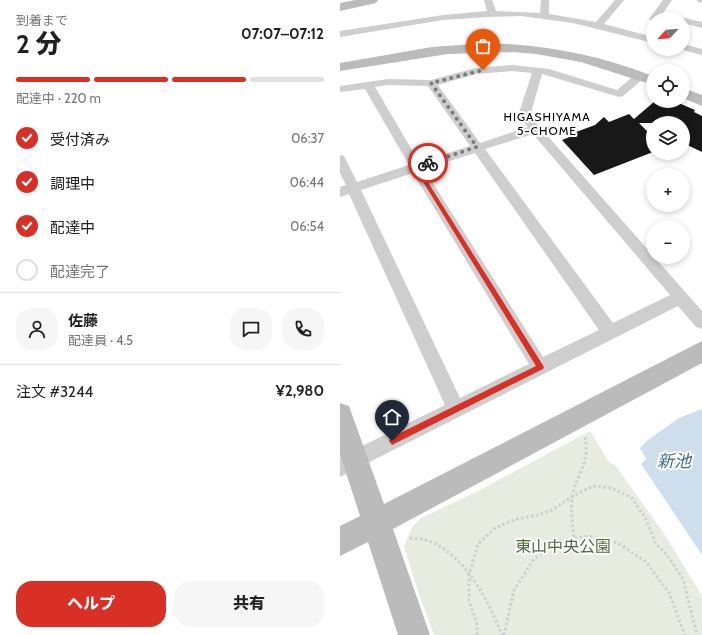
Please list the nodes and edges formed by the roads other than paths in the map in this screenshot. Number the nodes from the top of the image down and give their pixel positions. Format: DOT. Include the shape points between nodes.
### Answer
graph roads {
  1 [pos="372,0"];
  2 [pos="488,0"];
  3 [pos="545,0"];
  4 [pos="620,0"];
  5 [pos="668,0"];
  6 [pos="340,7"];
  7 [pos="659,12"];
  8 [pos="493,15"];
  9 [pos="544,16"];
  10 [pos="690,22"];
  11 [pos="598,25"];
  12 [pos="702,25"];
  13 [pos="646,29"];
  14 [pos="340,34"];
  15 [pos="640,36"];
  16 [pos="646,38"];
  17 [pos="690,49"];
  18 [pos="702,52"];
  19 [pos="340,67"];
  20 [pos="538,71"];
  21 [pos="646,78"];
  22 [pos="646,79"];
  23 [pos="431,83"];
  24 [pos="368,84"];
  25 [pos="340,89"];
  26 [pos="690,96"];
  27 [pos="702,101"];
  28 [pos="536,129"];
  29 [pos="477,147"];
  30 [pos="340,159"];
  31 [pos="416,167"];
  32 [pos="346,190"];
  33 [pos="680,297"];
  34 [pos="702,322"];
  35 [pos="610,332"];
  36 [pos="702,351"];
  37 [pos="540,367"];
  38 [pos="456,409"];
  39 [pos="340,415"];
  40 [pos="347,463"];
  41 [pos="375,523"];
  42 [pos="340,542"];
  43 [pos="414,635"];
  1 -- 6 [label="street"];
  2 -- 8 [label="street"];
  3 -- 9 [label="street"];
  4 -- 11 [label="street"];
  5 -- 7 [label="street"];
  8 -- 9 [label="street"];
  8 -- 14 [label="street" via="446,17"];
  9 -- 11 [label="street"];
  10 -- 12 [label="street"];
  11 -- 15 [label="street"];
  13 -- 15 [label="street"];
  15 -- 16 [label="street"];
  17 -- 18 [label="street"];
  19 -- 21 [label="street" via="462,48 531,48 604,62"];
  20 -- 22 [label="street" via="575,79 619,94"];
  20 -- 23 [label="street" via="492,69"];
  20 -- 28 [label="street" via="524,116"];
  23 -- 24 [label="street"];
  23 -- 29 [label="street"];
  24 -- 25 [label="street"];
  24 -- 31 [label="street"];
  26 -- 27 [label="street"];
  28 -- 29 [label="street"];
  28 -- 33 [label="street"];
  29 -- 31 [label="street"];
  29 -- 35 [label="street"];
  30 -- 32 [label="street"];
  31 -- 32 [label="street"];
  31 -- 37 [label="street"];
  32 -- 38 [label="street"];
  33 -- 34 [label="street"];
  33 -- 35 [label="street"];
  35 -- 37 [label="street"];
  36 -- 41 [label="street"];
  37 -- 38 [label="street"];
  38 -- 40 [label="street"];
  39 -- 40 [label="street"];
  40 -- 41 [label="street"];
  41 -- 42 [label="street"];
  41 -- 43 [label="street"];
}
